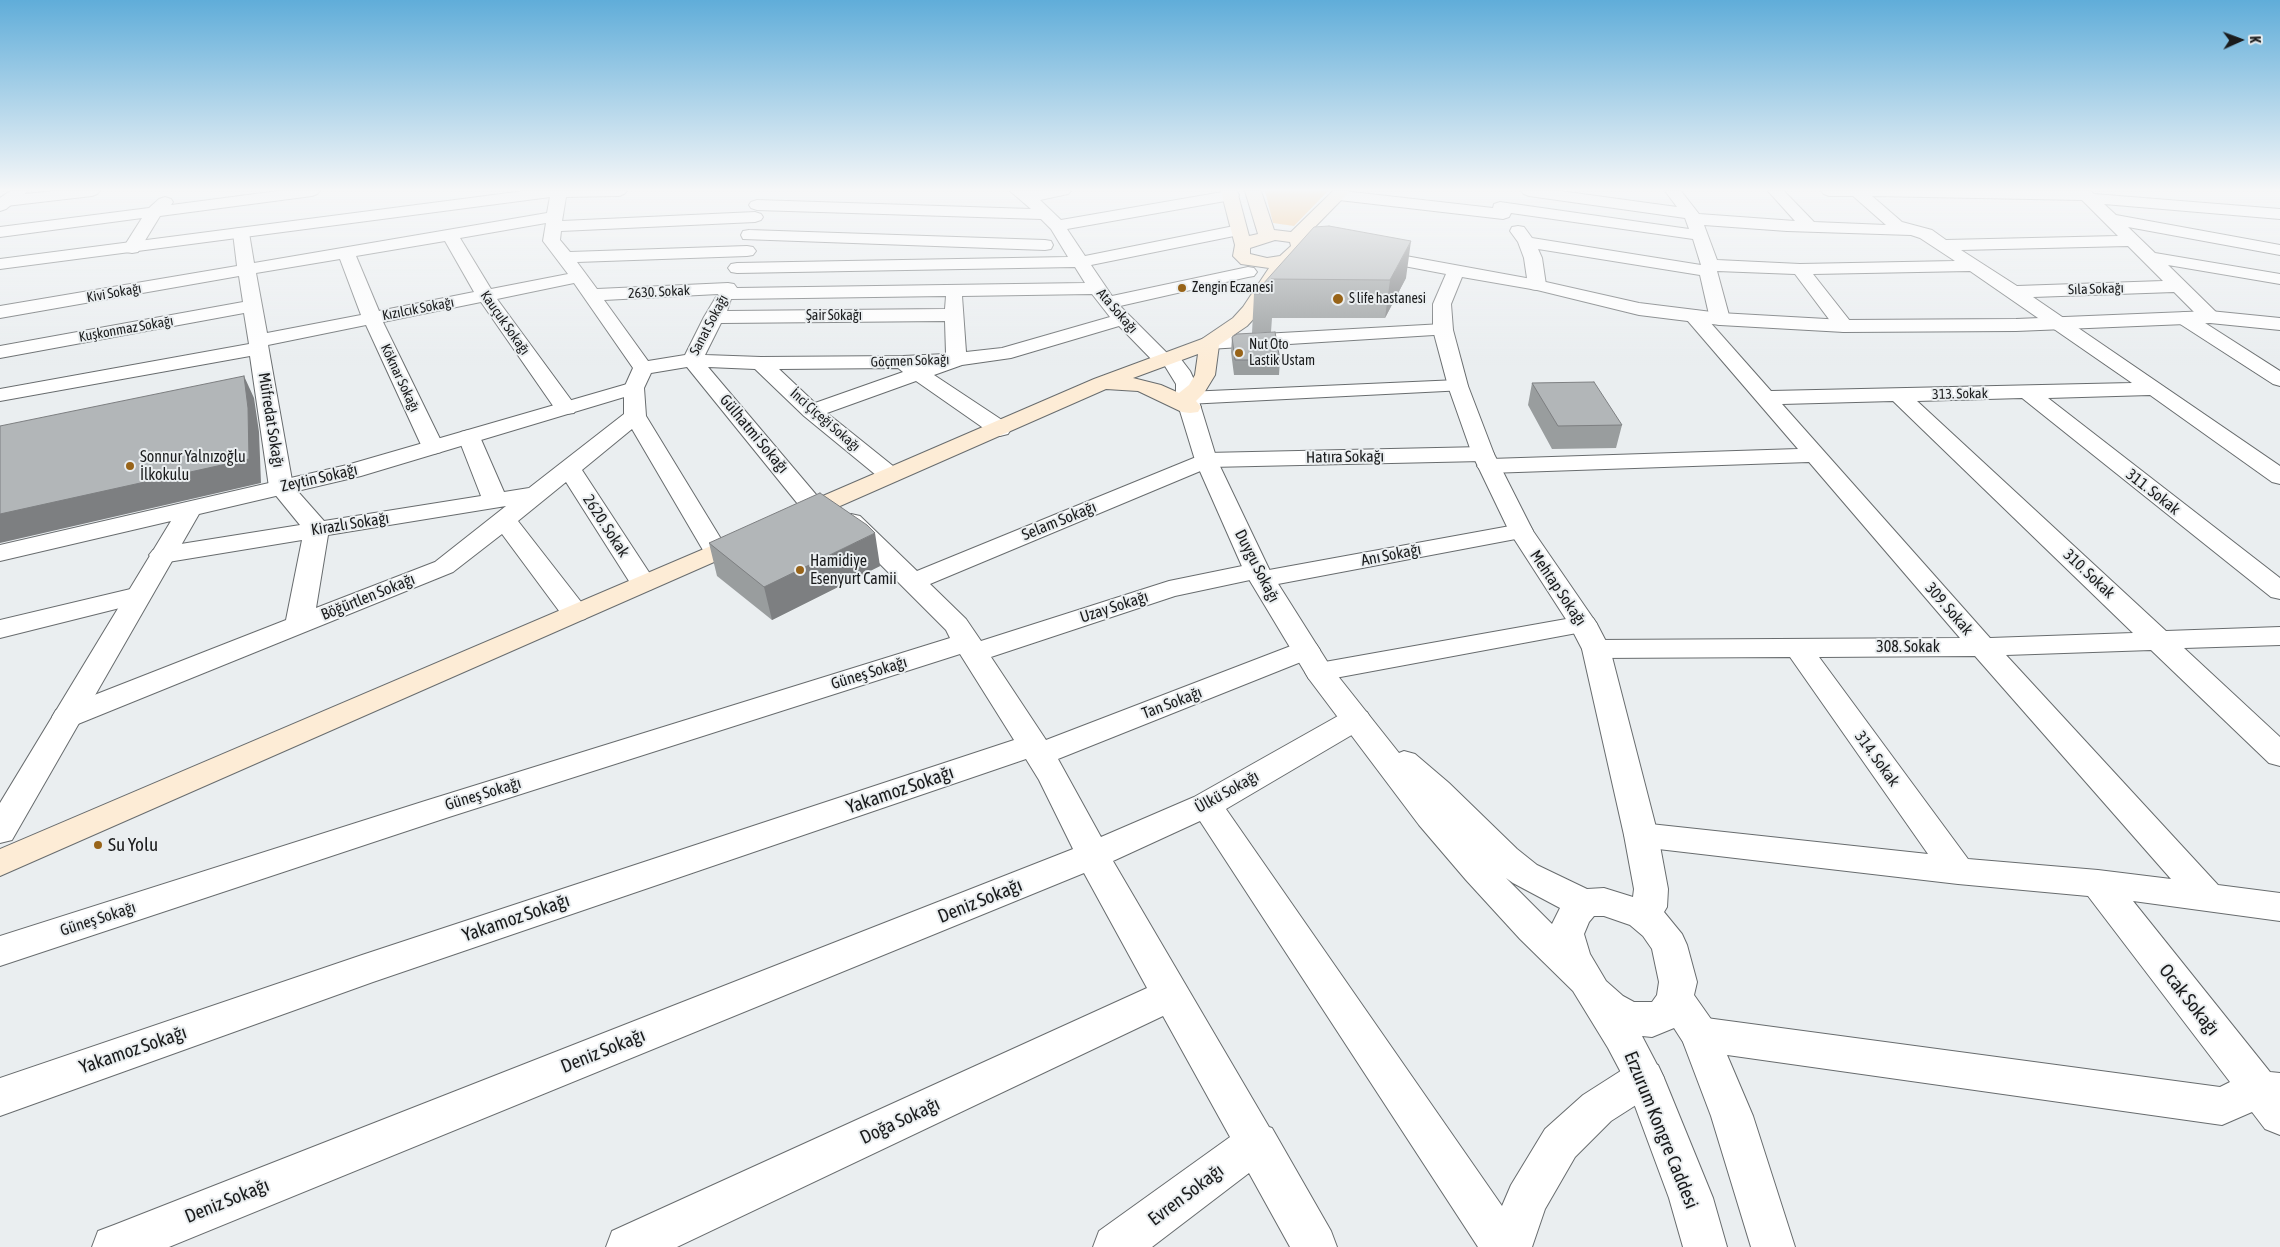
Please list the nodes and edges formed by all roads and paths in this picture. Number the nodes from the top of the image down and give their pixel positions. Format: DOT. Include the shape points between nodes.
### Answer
graph roads {
  1 [pos="122,249"];
  2 [pos="243,249"];
  3 [pos="362,249"];
  4 [pos="458,249"];
  5 [pos="558,249"];
  6 [pos="667,249"];
  7 [pos="745,249"];
  8 [pos="1072,249"];
  9 [pos="1247,249"];
  10 [pos="1296,249"];
  11 [pos="1529,249"];
  12 [pos="1577,249"];
  13 [pos="1703,249"];
  14 [pos="1949,249"];
  15 [pos="2141,249"];
  16 [pos="346,252"];
  17 [pos="1244,252"];
  18 [pos="1356,252"];
  19 [pos="565,257"];
  20 [pos="2148,257"];
  21 [pos="1284,261"];
  22 [pos="1081,262"];
  23 [pos="0,264"];
  24 [pos="1974,266"];
  25 [pos="737,268"];
  26 [pos="1709,268"];
  27 [pos="1800,269"];
  28 [pos="246,270"];
  29 [pos="1456,270"];
  30 [pos="578,277"];
  31 [pos="2280,279"];
  32 [pos="1538,285"];
  33 [pos="2178,286"];
  34 [pos="727,291"];
  35 [pos="954,291"];
  36 [pos="2014,292"];
  37 [pos="485,295"];
  38 [pos="590,295"];
  39 [pos="1102,295"];
  40 [pos="252,306"];
  41 [pos="1251,310"];
  42 [pos="0,312"];
  43 [pos="955,315"];
  44 [pos="713,317"];
  45 [pos="1707,317"];
  46 [pos="372,318"];
  47 [pos="2184,318"];
  48 [pos="2210,318"];
  49 [pos="1123,319"];
  50 [pos="2060,323"];
  51 [pos="2280,324"];
  52 [pos="1844,326"];
  53 [pos="1443,330"];
  54 [pos="1209,343"];
  55 [pos="258,345"];
  56 [pos="0,352"];
  57 [pos="692,360"];
  58 [pos="956,360"];
  59 [pos="1164,360"];
  60 [pos="761,364"];
  61 [pos="910,367"];
  62 [pos="638,378"];
  63 [pos="2280,380"];
  64 [pos="1101,383"];
  65 [pos="1458,386"];
  66 [pos="2155,389"];
  67 [pos="2027,392"];
  68 [pos="0,395"];
  69 [pos="1898,395"];
  70 [pos="1765,398"];
  71 [pos="1188,403"];
  72 [pos="566,408"];
  73 [pos="812,411"];
  74 [pos="635,416"];
  75 [pos="1000,428"];
  76 [pos="468,437"];
  77 [pos="433,447"];
  78 [pos="1815,455"];
  79 [pos="1206,460"];
  80 [pos="1486,460"];
  81 [pos="569,468"];
  82 [pos="890,475"];
  83 [pos="2280,477"];
  84 [pos="282,487"];
  85 [pos="823,505"];
  86 [pos="191,507"];
  87 [pos="499,510"];
  88 [pos="317,529"];
  89 [pos="1521,531"];
  90 [pos="716,552"];
  91 [pos="0,553"];
  92 [pos="162,555"];
  93 [pos="1260,575"];
  94 [pos="913,582"];
  95 [pos="643,583"];
  96 [pos="2280,591"];
  97 [pos="139,595"];
  98 [pos="575,612"];
  99 [pos="1583,624"];
  100 [pos="299,625"];
  101 [pos="0,629"];
  102 [pos="2280,636"];
  103 [pos="2160,640"];
  104 [pos="1983,646"];
  105 [pos="970,647"];
  106 [pos="1797,647"];
  107 [pos="1596,650"];
  108 [pos="1312,661"];
  109 [pos="67,717"];
  110 [pos="1356,720"];
  111 [pos="1036,750"];
  112 [pos="2280,754"];
  113 [pos="1206,805"];
  114 [pos="0,831"];
  115 [pos="1641,835"];
  116 [pos="1093,855"];
  117 [pos="0,863"];
  118 [pos="1958,871"];
  119 [pos="2098,883"];
  120 [pos="2209,898"];
  121 [pos="1585,903"];
  122 [pos="2280,907"];
  123 [pos="1643,915"];
  124 [pos="0,951"];
  125 [pos="1590,986"];
  126 [pos="1172,994"];
  127 [pos="1675,998"];
  128 [pos="1699,1034"];
  129 [pos="1644,1078"];
  130 [pos="0,1097"];
  131 [pos="2273,1099"];
  132 [pos="1257,1142"];
  133 [pos="114,1247"];
  134 [pos="628,1247"];
  135 [pos="1115,1247"];
  136 [pos="1315,1247"];
  137 [pos="1504,1247"];
  138 [pos="1510,1247"];
  139 [pos="1705,1247"];
  140 [pos="1773,1247"];
  1 -- 23 [label="street"];
  2 -- 28 [label="street, Müfredat Sokağı"];
  3 -- 16 [label="street, Kivi Sokağı"];
  4 -- 37 [label="street, Kauçuk Sokağı"];
  5 -- 19 [label="street"];
  6 -- 19 [label="street"];
  7 -- 25 [label="street, Sanat Sokağı"];
  8 -- 22 [label="street, Ata Sokağı"];
  9 -- 17 [label="main road"];
  10 -- 21 [label="main road"];
  11 -- 32 [label="street"];
  12 -- 26 [label="street"];
  13 -- 26 [label="street"];
  14 -- 24 [label="street"];
  15 -- 20 [label="street"];
  16 -- 28 [label="street, Kivi Sokağı"];
  16 -- 46 [label="street, Köknar Sokağı"];
  17 -- 21 [label="main road" via="1267,263"];
  17 -- 22 [label="street"];
  17 -- 39 [label="street, 2630. Sokak"];
  17 -- 41 [label="main road" via="1251,286"];
  18 -- 29 [label="street"];
  19 -- 30 [label="street"];
  20 -- 31 [label="street"];
  20 -- 33 [label="street"];
  21 -- 41 [label="main road"];
  22 -- 25 [label="street"];
  22 -- 39 [label="street, Ata Sokağı"];
  24 -- 27 [label="street"];
  24 -- 36 [label="street"];
  25 -- 34 [label="street, Sanat Sokağı"];
  26 -- 27 [label="street"];
  26 -- 45 [label="street"];
  27 -- 52 [label="street"];
  28 -- 40 [label="street, Müfredat Sokağı"];
  28 -- 42 [label="street, Kivi Sokağı"];
  29 -- 32 [label="street"];
  29 -- 53 [label="street, Mehtap Sokağı" via="1442,304"];
  30 -- 37 [label="street, Kızılcık Sokağı"];
  30 -- 38 [label="street"];
  32 -- 45 [label="street" via="1639,309"];
  33 -- 36 [label="street, Sıla Sokağı"];
  33 -- 48 [label="street"];
  34 -- 35 [label="street, 2630. Sokak"];
  34 -- 38 [label="street, 2630. Sokak"];
  34 -- 44 [label="street, Sanat Sokağı"];
  35 -- 39 [label="street, 2630. Sokak"];
  35 -- 43 [label="street"];
  36 -- 50 [label="street"];
  37 -- 46 [label="street, Kızılcık Sokağı"];
  37 -- 72 [label="street, Kauçuk Sokağı"];
  38 -- 62 [label="street"];
  39 -- 49 [label="street, Ata Sokağı"];
  40 -- 55 [label="street, Müfredat Sokağı"];
  40 -- 56 [label="street, Kuşkonmaz Sokağı"];
  41 -- 54 [label="main road" via="1240,322"];
  43 -- 44 [label="street, Şair Sokağı"];
  43 -- 58 [label="street"];
  44 -- 57 [label="street, Sanat Sokağı"];
  45 -- 52 [label="street"];
  45 -- 70 [label="street, 309. Sokak"];
  46 -- 55 [label="street, Kızılcık Sokağı"];
  46 -- 77 [label="street, Köknar Sokağı"];
  47 -- 48 [label="street"];
  47 -- 50 [label="street"];
  47 -- 63 [label="street"];
  48 -- 51 [label="street"];
  49 -- 58 [label="street, Göçmen Sokağı" via="1004,354"];
  49 -- 59 [label="street, Ata Sokağı"];
  50 -- 52 [label="street"];
  50 -- 66 [label="street"];
  53 -- 54 [label="street"];
  53 -- 65 [label="street, Mehtap Sokağı"];
  54 -- 59 [label="main road"];
  54 -- 71 [label="main road" via="1205,376"];
  55 -- 68 [label="street, Kızılcık Sokağı"];
  55 -- 84 [label="street, Müfredat Sokağı" via="256,390"];
  57 -- 60 [label="street, Göçmen Sokağı"];
  57 -- 62 [label="street, Sanat Sokağı"];
  57 -- 85 [label="street, Gülhatmi Sokağı"];
  58 -- 61 [label="street, Göçmen Sokağı"];
  59 -- 64 [label="main road"];
  59 -- 71 [label="street, Ata Sokağı" via="1178,393"];
  60 -- 61 [label="street, Göçmen Sokağı"];
  60 -- 73 [label="street, İnci Çiçeği Sokağı"];
  61 -- 73 [label="street"];
  61 -- 75 [label="street"];
  62 -- 72 [label="street, Zeytin Sokağı"];
  62 -- 74 [label="street"];
  64 -- 71 [label="main road" via="1154,389"];
  64 -- 75 [label="main road"];
  65 -- 71 [label="street"];
  65 -- 80 [label="street, Mehtap Sokağı"];
  66 -- 67 [label="street, 313. Sokak"];
  66 -- 83 [label="street"];
  67 -- 69 [label="street, 313. Sokak"];
  67 -- 96 [label="street, 311. Sokak"];
  69 -- 70 [label="street, 313. Sokak"];
  69 -- 103 [label="street, 310. Sokak"];
  70 -- 78 [label="street, 309. Sokak"];
  71 -- 79 [label="street, Duygu Sokağı"];
  72 -- 76 [label="street, Zeytin Sokağı"];
  73 -- 82 [label="street, İnci Çiçeği Sokağı"];
  74 -- 81 [label="street, Böğürtlen Sokağı"];
  74 -- 90 [label="street"];
  75 -- 82 [label="main road"];
  76 -- 77 [label="street, Zeytin Sokağı"];
  76 -- 87 [label="street"];
  77 -- 84 [label="street, Zeytin Sokağı" via="353,471"];
  78 -- 80 [label="street, Hatıra Sokağı"];
  78 -- 104 [label="street, 309. Sokak"];
  79 -- 80 [label="street, Hatıra Sokağı"];
  79 -- 93 [label="street, Duygu Sokağı"];
  79 -- 94 [label="street, Selam Sokağı"];
  80 -- 89 [label="street, Mehtap Sokağı"];
  81 -- 87 [label="street, Böğürtlen Sokağı" via="537,494"];
  81 -- 95 [label="street, 2620. Sokak"];
  82 -- 85 [label="main road"];
  84 -- 86 [label="street, Zeytin Sokağı"];
  84 -- 88 [label="street, Müfredat Sokağı"];
  85 -- 90 [label="main road"];
  85 -- 94 [label="street, Gülhatmi Sokağı"];
  86 -- 91 [label="street, Zeytin Sokağı"];
  86 -- 92 [label="street"];
  87 -- 88 [label="street, Kirazlı Sokağı"];
  87 -- 98 [label="street"];
  87 -- 100 [label="street, Böğürtlen Sokağı" via="444,567"];
  88 -- 92 [label="street, Kirazlı Sokağı"];
  88 -- 100 [label="street"];
  89 -- 93 [label="street, Anı Sokağı"];
  89 -- 99 [label="street, Mehtap Sokağı"];
  90 -- 95 [label="main road"];
  92 -- 97 [label="street"];
  93 -- 105 [label="street, Uzay Sokağı" via="1170,590"];
  93 -- 108 [label="street, Duygu Sokağı"];
  94 -- 105 [label="street, Gülhatmi Sokağı" via="956,625"];
  95 -- 98 [label="main road"];
  97 -- 101 [label="street"];
  97 -- 109 [label="street"];
  98 -- 117 [label="main road"];
  99 -- 107 [label="street, Mehtap Sokağı"];
  99 -- 108 [label="street, Tan Sokağı"];
  100 -- 109 [label="street, Böğürtlen Sokağı"];
  102 -- 103 [label="street, 308. Sokak"];
  103 -- 104 [label="street, 308. Sokak"];
  103 -- 112 [label="street, 310. Sokak"];
  104 -- 106 [label="street, 308. Sokak"];
  104 -- 120 [label="street, 309. Sokak"];
  105 -- 111 [label="street, Gülhatmi Sokağı"];
  105 -- 124 [label="street, Güneş Sokağı" via="437,808"];
  106 -- 107 [label="street, 308. Sokak"];
  106 -- 118 [label="street, 314. Sokak"];
  107 -- 115 [label="street, Mehtap Sokağı"];
  108 -- 110 [label="street, Duygu Sokağı"];
  108 -- 111 [label="street, Tan Sokağı"];
  109 -- 114 [label="street"];
  110 -- 113 [label="street, Ülkü Sokağı"];
  110 -- 121 [label="street" via="1438,791 1525,874"];
  110 -- 125 [label="street" via="1478,871"];
  111 -- 116 [label="street, Gülhatmi Sokağı"];
  111 -- 130 [label="street, Yakamoz Sokağı" via="362,970"];
  113 -- 116 [label="street, Ülkü Sokağı"];
  113 -- 137 [label="street"];
  115 -- 118 [label="street"];
  115 -- 123 [label="street, Mehtap Sokağı" via="1651,889 1649,907"];
  116 -- 126 [label="street, Gülhatmi Sokağı"];
  116 -- 133 [label="street, Deniz Sokağı"];
  118 -- 119 [label="street"];
  119 -- 120 [label="street"];
  119 -- 131 [label="street, Ocak Sokağı"];
  120 -- 122 [label="street"];
  121 -- 123 [label="street" via="1604,902"];
  121 -- 125 [label="street" via="1574,914 1566,934 1573,957"];
  123 -- 127 [label="street" via="1656,926 1669,945 1678,982"];
  125 -- 127 [label="street" via="1609,1008 1630,1018 1652,1020 1666,1014"];
  125 -- 129 [label="street, Erzurum Kongre Caddesi"];
  126 -- 132 [label="street, Gülhatmi Sokağı"];
  126 -- 134 [label="street, Doğa Sokağı"];
  127 -- 128 [label="street"];
  128 -- 131 [label="street" via="2222,1106"];
  128 -- 140 [label="street" via="1732,1116"];
  129 -- 138 [label="street" via="1597,1108 1560,1143 1526,1200"];
  129 -- 139 [label="street, Erzurum Kongre Caddesi" via="1691,1198"];
  132 -- 135 [label="street, Evren Sokağı"];
  132 -- 136 [label="street, Gülhatmi Sokağı"];
}
